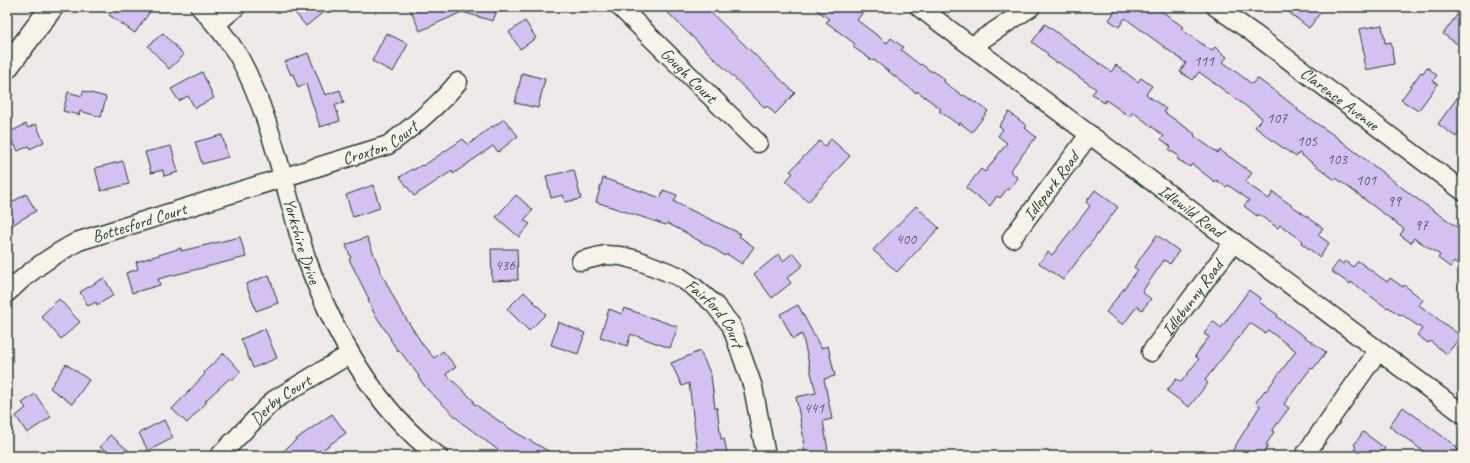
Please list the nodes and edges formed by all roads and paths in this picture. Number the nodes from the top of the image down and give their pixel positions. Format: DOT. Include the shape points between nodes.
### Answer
graph roads {
  1 [pos="52,7"];
  2 [pos="200,7"];
  3 [pos="236,7"];
  4 [pos="620,7"];
  5 [pos="919,7"];
  6 [pos="1031,7"];
  7 [pos="1216,7"];
  8 [pos="216,24"];
  9 [pos="972,46"];
  10 [pos="7,67"];
  11 [pos="458,82"];
  12 [pos="1089,135"];
  13 [pos="758,143"];
  14 [pos="284,178"];
  15 [pos="1463,191"];
  16 [pos="1012,238"];
  17 [pos="1234,242"];
  18 [pos="581,261"];
  19 [pos="7,293"];
  20 [pos="1378,351"];
  21 [pos="1151,352"];
  22 [pos="350,354"];
  23 [pos="1463,414"];
  24 [pos="219,456"];
  25 [pos="438,456"];
  26 [pos="766,456"];
  27 [pos="1304,456"];
  1 -- 10 [label="main road"];
  2 -- 8 [label="street, Yorkshire Drive"];
  3 -- 8 [label="street"];
  4 -- 13 [label="street, Gough Court"];
  5 -- 9 [label="street, Idlewild Road"];
  6 -- 9 [label="street"];
  7 -- 15 [label="street, Clarence Avenue"];
  8 -- 14 [label="street, Yorkshire Drive" via="238,56 256,92"];
  9 -- 12 [label="street, Idlewild Road"];
  11 -- 14 [label="street, Croxton Court" via="413,127 388,145"];
  12 -- 16 [label="street, Idlepark Road"];
  12 -- 17 [label="street, Idlewild Road"];
  14 -- 19 [label="street, Bottesford Court" via="79,241 42,262"];
  14 -- 22 [label="street, Yorkshire Drive" via="306,259"];
  17 -- 20 [label="street, Idlewild Road"];
  17 -- 21 [label="street, Idlebunny Road"];
  18 -- 26 [label="street, Fairford Court" via="605,255 637,260 678,276 714,304 731,325 753,388"];
  20 -- 23 [label="street, Idlewild Road"];
  20 -- 27 [label="street"];
  22 -- 24 [label="street, Derby Court" via="274,400"];
  22 -- 25 [label="street, Yorkshire Drive" via="386,407"];
}
